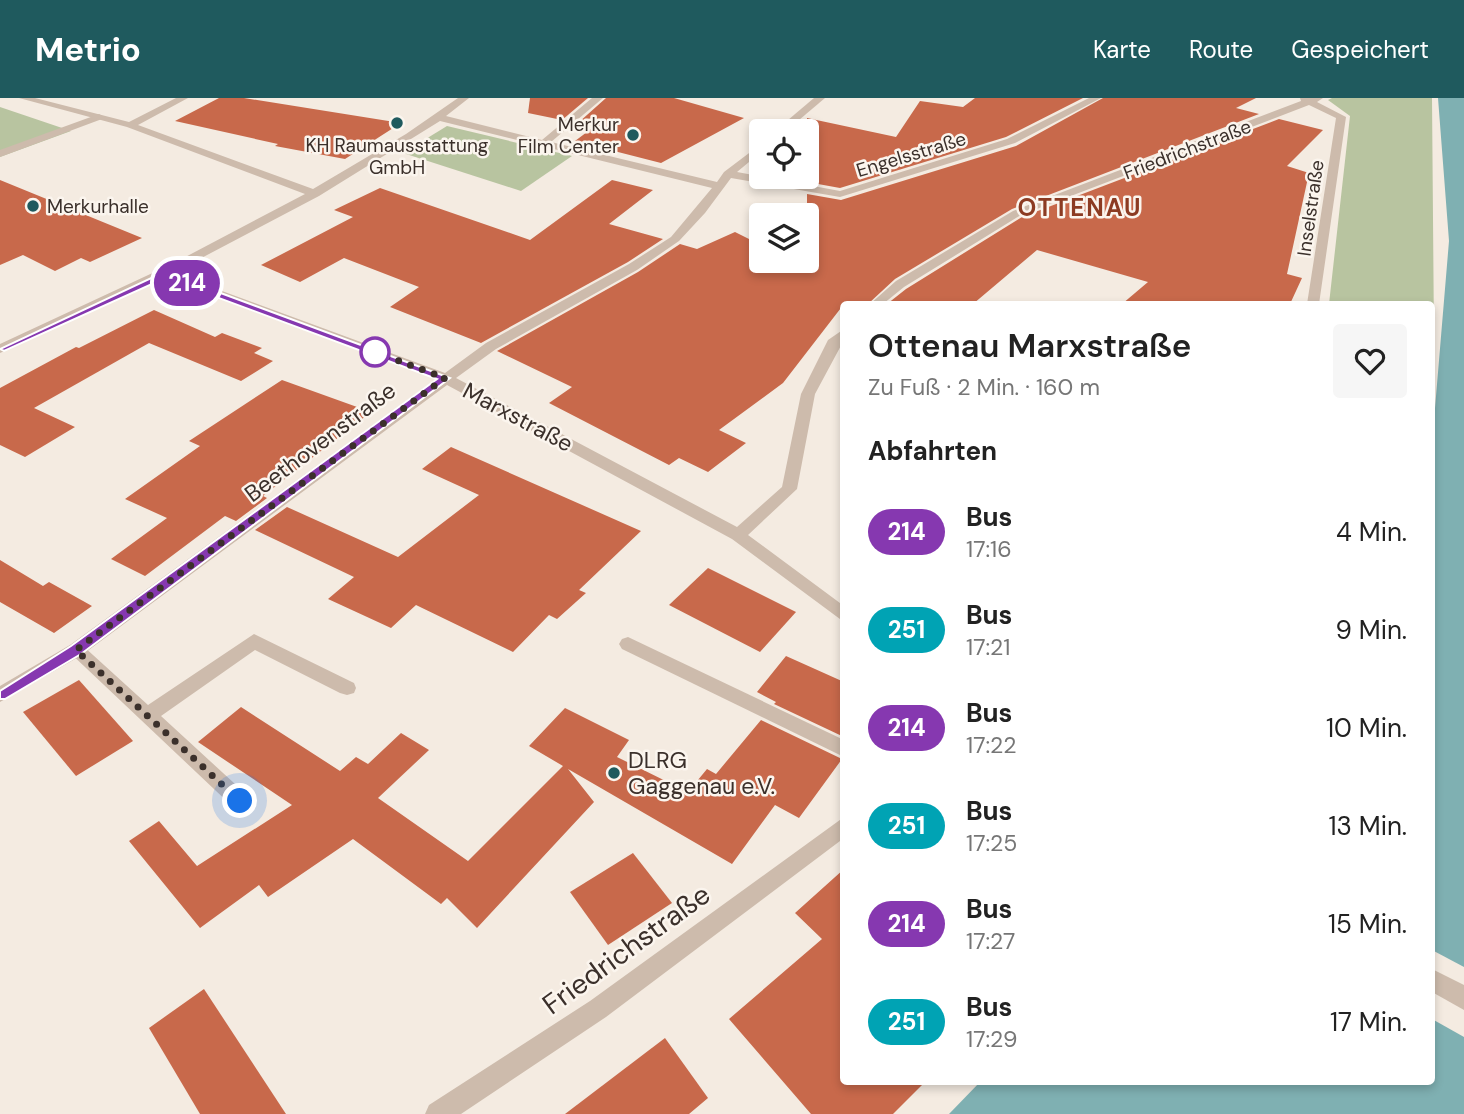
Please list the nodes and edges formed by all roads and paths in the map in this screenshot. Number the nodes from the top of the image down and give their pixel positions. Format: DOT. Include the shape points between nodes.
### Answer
graph roads {
  1 [pos="24,98"];
  2 [pos="183,98"];
  3 [pos="464,98"];
  4 [pos="598,98"];
  5 [pos="821,98"];
  6 [pos="1096,98"];
  7 [pos="1300,98"];
  8 [pos="1315,100"];
  9 [pos="99,117"];
  10 [pos="440,118"];
  11 [pos="795,119"];
  12 [pos="130,125"];
  13 [pos="545,142"];
  14 [pos="0,154"];
  15 [pos="749,157"];
  16 [pos="728,174"];
  17 [pos="719,186"];
  18 [pos="315,194"];
  19 [pos="164,274"];
  20 [pos="880,301"];
  21 [pos="1313,301"];
  22 [pos="840,337"];
  23 [pos="0,349"];
  24 [pos="445,378"];
  25 [pos="738,535"];
  26 [pos="840,613"];
  27 [pos="628,644"];
  28 [pos="76,650"];
  29 [pos="347,688"];
  30 [pos="0,695"];
  31 [pos="147,716"];
  32 [pos="840,747"];
  33 [pos="240,801"];
  34 [pos="840,829"];
  35 [pos="1435,982"];
  36 [pos="1464,998"];
  37 [pos="438,1114"];
  1 -- 9 [label="street"];
  2 -- 12 [label="street"];
  3 -- 10 [label="street"];
  4 -- 13 [label="street"];
  5 -- 11 [label="street"];
  6 -- 16 [label="street, Engelsstraße" via="1011,141 840,194"];
  7 -- 8 [label="street"];
  8 -- 20 [label="street, Friedrichstraße" via="1017,213"];
  8 -- 21 [label="street, Inselstraße" via="1341,117"];
  9 -- 12 [label="street"];
  9 -- 14 [label="street"];
  10 -- 13 [label="street"];
  10 -- 18 [label="street"];
  12 -- 18 [label="street"];
  13 -- 17 [label="street"];
  15 -- 16 [label="street, Beethovenstraße"];
  16 -- 17 [label="street, Beethovenstraße"];
  17 -- 24 [label="street, Beethovenstraße" via="675,239 491,346"];
  18 -- 19 [label="street"];
  19 -- 23 [label="street"];
  19 -- 24 [label="street, Marxstraße"];
  22 -- 25 [label="street" via="808,394 789,489"];
  24 -- 25 [label="street, Marxstraße"];
  24 -- 28 [label="street, Beethovenstraße"];
  25 -- 26 [label="street, Marxstraße"];
  27 -- 32 [label="street"];
  28 -- 30 [label="street, Beethovenstraße"];
  28 -- 31 [label="street"];
  29 -- 31 [label="street" via="254,641"];
  31 -- 33 [label="street"];
  34 -- 37 [label="street, Friedrichstraße" via="598,1009"];
  35 -- 36 [label="street"];
}
